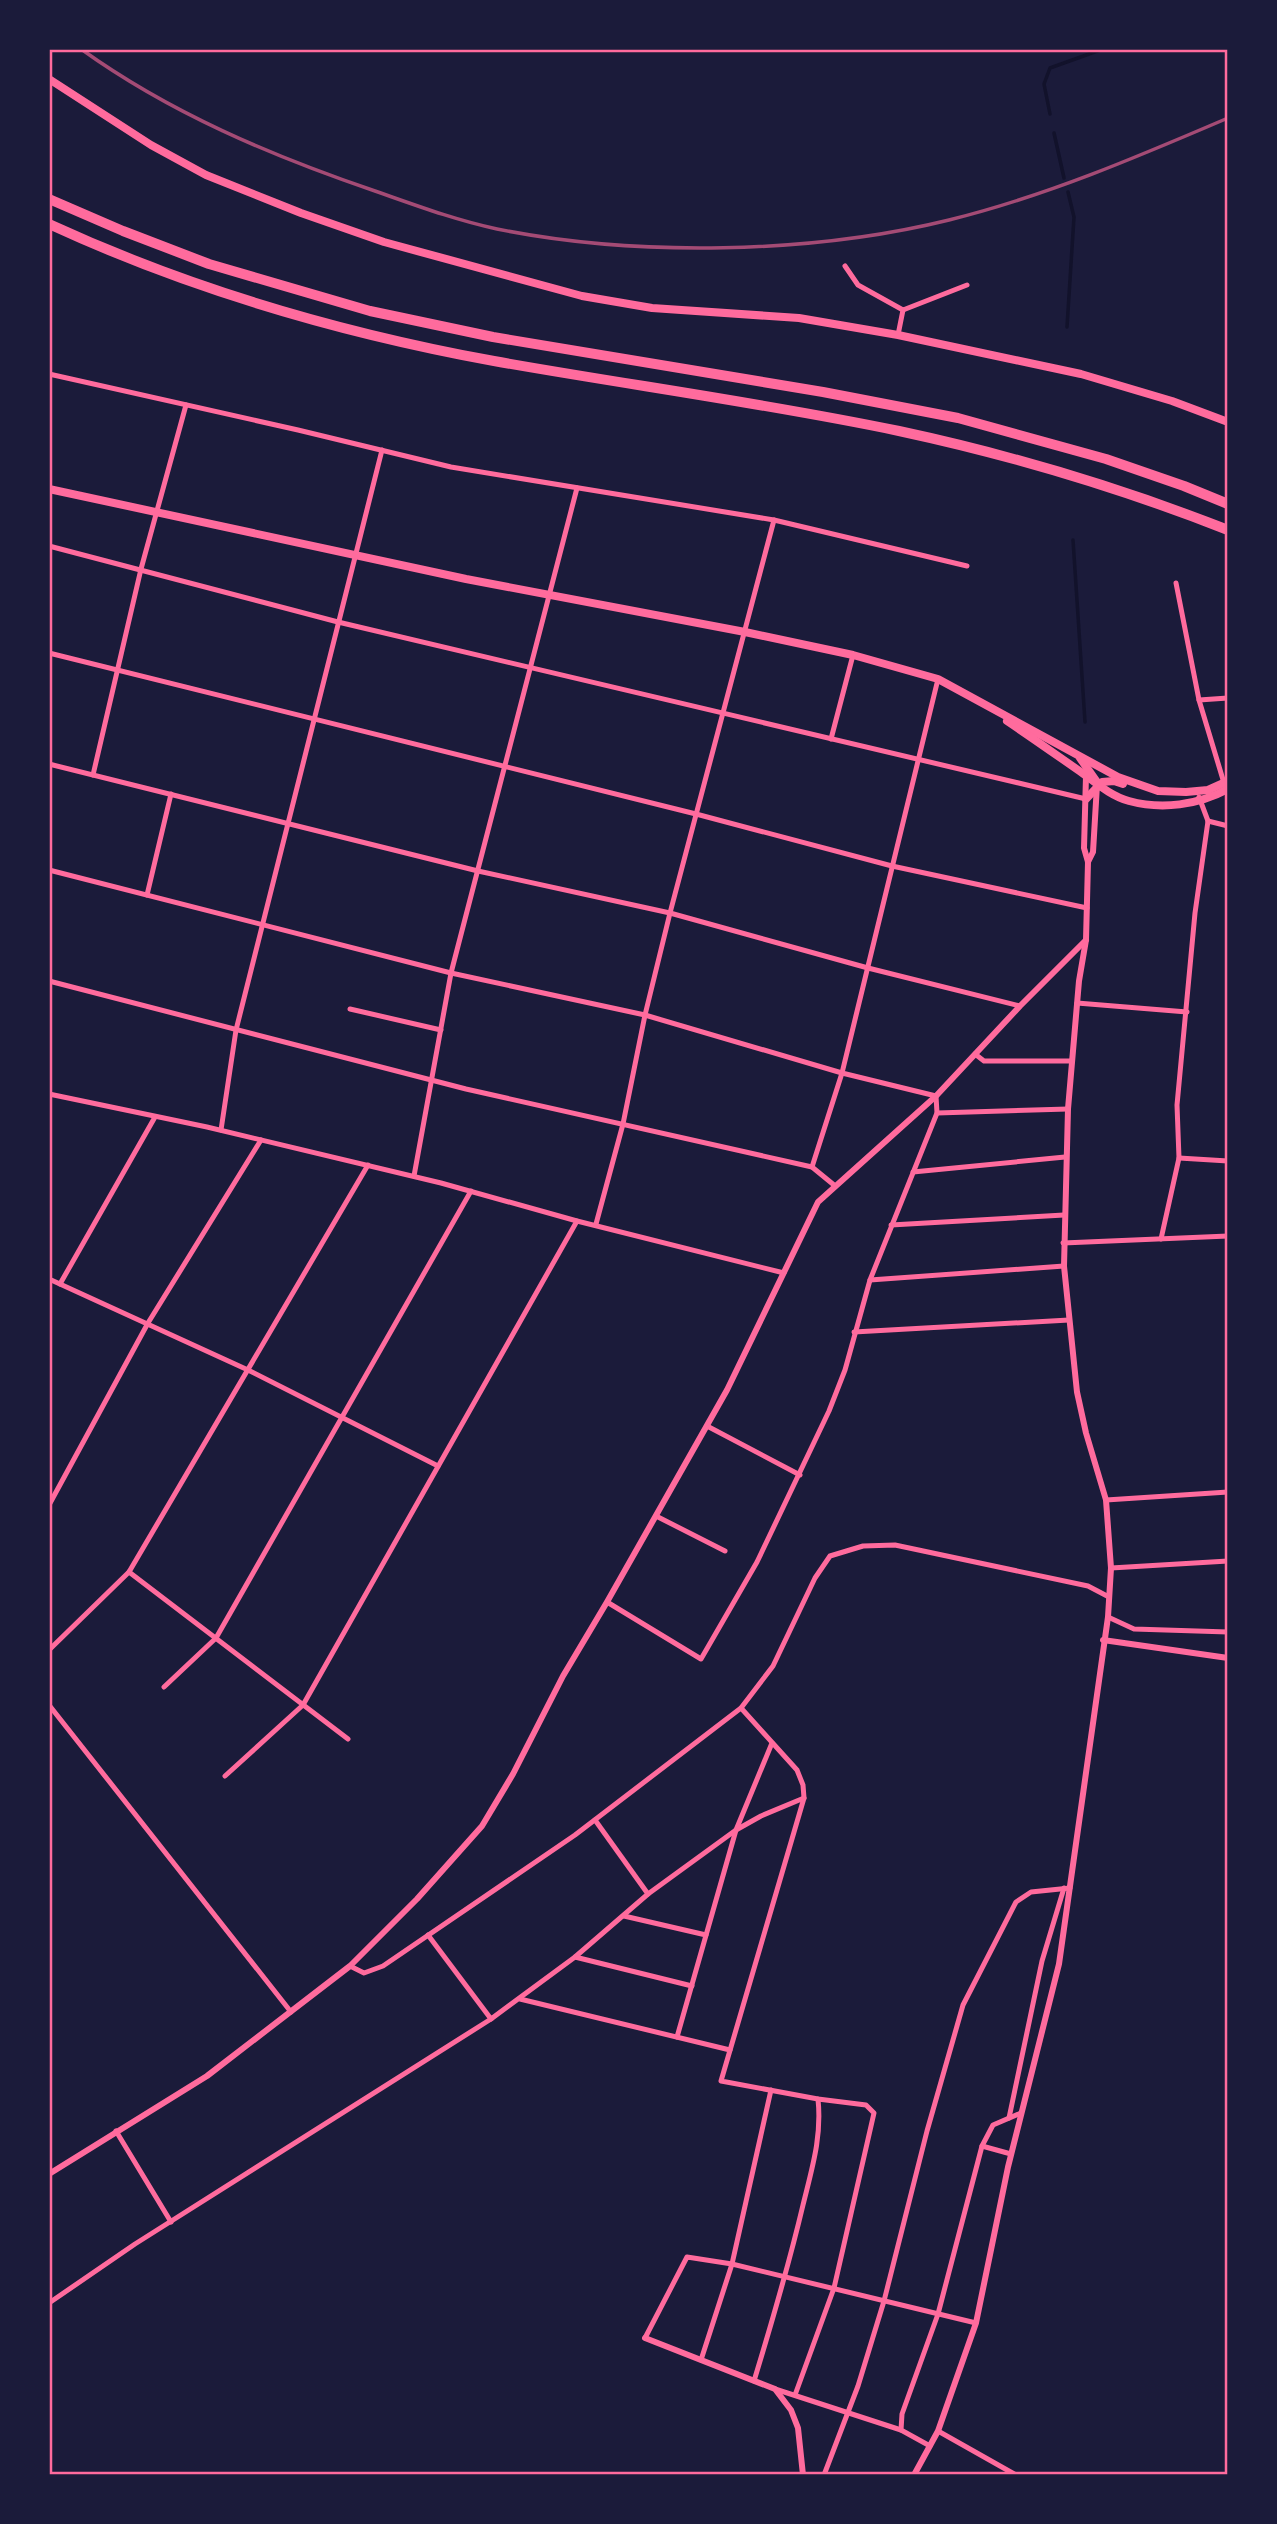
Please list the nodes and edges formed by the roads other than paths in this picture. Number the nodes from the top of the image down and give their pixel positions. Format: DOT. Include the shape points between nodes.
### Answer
graph roads {
  1 [pos="49,79"];
  2 [pos="49,199"];
  3 [pos="49,224"];
  4 [pos="845,266"];
  5 [pos="967,285"];
  6 [pos="903,310"];
  7 [pos="898,335"];
  8 [pos="49,374"];
  9 [pos="186,405"];
  10 [pos="1228,422"];
  11 [pos="382,450"];
  12 [pos="577,488"];
  13 [pos="49,489"];
  14 [pos="1228,504"];
  15 [pos="158,511"];
  16 [pos="774,520"];
  17 [pos="1228,530"];
  18 [pos="49,546"];
  19 [pos="355,556"];
  20 [pos="967,566"];
  21 [pos="141,569"];
  22 [pos="1176,583"];
  23 [pos="549,595"];
  24 [pos="338,622"];
  25 [pos="745,632"];
  26 [pos="49,653"];
  27 [pos="853,655"];
  28 [pos="530,669"];
  29 [pos="119,671"];
  30 [pos="938,679"];
  31 [pos="1228,698"];
  32 [pos="1199,700"];
  33 [pos="979,701"];
  34 [pos="724,713"];
  35 [pos="314,720"];
  36 [pos="831,739"];
  37 [pos="1070,749"];
  38 [pos="918,761"];
  39 [pos="49,764"];
  40 [pos="504,768"];
  41 [pos="93,775"];
  42 [pos="1086,776"];
  43 [pos="1227,784"];
  44 [pos="1097,785"];
  45 [pos="1146,786"];
  46 [pos="1197,791"];
  47 [pos="171,794"];
  48 [pos="1086,799"];
  49 [pos="1200,800"];
  50 [pos="696,814"];
  51 [pos="1208,821"];
  52 [pos="288,824"];
  53 [pos="1228,826"];
  54 [pos="1088,862"];
  55 [pos="892,866"];
  56 [pos="49,870"];
  57 [pos="478,871"];
  58 [pos="147,895"];
  59 [pos="1087,908"];
  60 [pos="670,913"];
  61 [pos="262,925"];
  62 [pos="1086,940"];
  63 [pos="867,968"];
  64 [pos="451,973"];
  65 [pos="49,981"];
  66 [pos="1077,1003"];
  67 [pos="1020,1006"];
  68 [pos="350,1009"];
  69 [pos="1187,1012"];
  70 [pos="645,1015"];
  71 [pos="236,1030"];
  72 [pos="441,1030"];
  73 [pos="975,1054"];
  74 [pos="1072,1061"];
  75 [pos="842,1073"];
  76 [pos="432,1081"];
  77 [pos="49,1094"];
  78 [pos="936,1096"];
  79 [pos="1068,1110"];
  80 [pos="937,1113"];
  81 [pos="155,1117"];
  82 [pos="623,1124"];
  83 [pos="221,1130"];
  84 [pos="261,1140"];
  85 [pos="1065,1157"];
  86 [pos="1179,1158"];
  87 [pos="1228,1161"];
  88 [pos="368,1166"];
  89 [pos="812,1167"];
  90 [pos="913,1172"];
  91 [pos="414,1177"];
  92 [pos="834,1185"];
  93 [pos="471,1191"];
  94 [pos="1064,1215"];
  95 [pos="578,1221"];
  96 [pos="596,1224"];
  97 [pos="891,1225"];
  98 [pos="1228,1236"];
  99 [pos="1161,1239"];
  100 [pos="1063,1243"];
  101 [pos="1064,1266"];
  102 [pos="784,1273"];
  103 [pos="49,1279"];
  104 [pos="870,1280"];
  105 [pos="60,1284"];
  106 [pos="1069,1320"];
  107 [pos="148,1323"];
  108 [pos="854,1332"];
  109 [pos="248,1370"];
  110 [pos="342,1418"];
  111 [pos="708,1426"];
  112 [pos="438,1466"];
  113 [pos="800,1475"];
  114 [pos="1228,1492"];
  115 [pos="1106,1500"];
  116 [pos="49,1505"];
  117 [pos="656,1516"];
  118 [pos="725,1551"];
  119 [pos="1228,1561"];
  120 [pos="1111,1568"];
  121 [pos="130,1572"];
  122 [pos="1108,1597"];
  123 [pos="607,1602"];
  124 [pos="1108,1617"];
  125 [pos="1228,1632"];
  126 [pos="216,1638"];
  127 [pos="1103,1640"];
  128 [pos="49,1650"];
  129 [pos="1228,1658"];
  130 [pos="164,1687"];
  131 [pos="49,1705"];
  132 [pos="303,1705"];
  133 [pos="741,1708"];
  134 [pos="348,1739"];
  135 [pos="772,1743"];
  136 [pos="225,1776"];
  137 [pos="804,1798"];
  138 [pos="595,1820"];
  139 [pos="736,1830"];
  140 [pos="1067,1888"];
  141 [pos="648,1894"];
  142 [pos="624,1916"];
  143 [pos="706,1935"];
  144 [pos="428,1936"];
  145 [pos="575,1957"];
  146 [pos="350,1966"];
  147 [pos="692,1986"];
  148 [pos="520,1999"];
  149 [pos="291,2012"];
  150 [pos="491,2019"];
  151 [pos="677,2037"];
  152 [pos="730,2050"];
  153 [pos="771,2090"];
  154 [pos="818,2099"];
  155 [pos="1021,2113"];
  156 [pos="1009,2118"];
  157 [pos="116,2132"];
  158 [pos="982,2146"];
  159 [pos="1011,2154"];
  160 [pos="49,2174"];
  161 [pos="171,2222"];
  162 [pos="733,2264"];
  163 [pos="786,2277"];
  164 [pos="834,2288"];
  165 [pos="884,2301"];
  166 [pos="49,2303"];
  167 [pos="938,2314"];
  168 [pos="976,2323"];
  169 [pos="645,2338"];
  170 [pos="701,2360"];
  171 [pos="754,2381"];
  172 [pos="775,2389"];
  173 [pos="795,2395"];
  174 [pos="847,2413"];
  175 [pos="901,2430"];
  176 [pos="938,2431"];
  177 [pos="930,2446"];
  178 [pos="803,2475"];
  179 [pos="824,2475"];
  180 [pos="914,2475"];
  181 [pos="1016,2475"];
  1 -- 7 [label="main road" via="206,175 384,242 582,296 652,308 799,318"];
  2 -- 14 [label="highway" via="209,264 370,311 493,337 958,418 1106,459"];
  3 -- 17 [label="highway" via="206,287 350,329 495,361 942,441 1084,478"];
  4 -- 6 [label="street" via="858,285"];
  5 -- 6 [label="street"];
  6 -- 7 [label="street"];
  7 -- 10 [label="main road" via="1081,374"];
  8 -- 9 [label="street"];
  9 -- 11 [label="street"];
  9 -- 15 [label="street"];
  11 -- 12 [label="street"];
  11 -- 19 [label="street"];
  12 -- 16 [label="street"];
  12 -- 23 [label="street"];
  13 -- 15 [label="main road"];
  15 -- 19 [label="main road"];
  15 -- 21 [label="street"];
  16 -- 20 [label="street"];
  16 -- 25 [label="street"];
  18 -- 21 [label="street"];
  19 -- 23 [label="main road"];
  19 -- 24 [label="street"];
  21 -- 24 [label="street"];
  21 -- 29 [label="street"];
  22 -- 32 [label="street"];
  23 -- 25 [label="main road"];
  23 -- 28 [label="street"];
  24 -- 28 [label="street"];
  24 -- 35 [label="street"];
  25 -- 27 [label="main road"];
  25 -- 34 [label="street"];
  26 -- 29 [label="street"];
  27 -- 30 [label="main road"];
  27 -- 36 [label="street"];
  28 -- 34 [label="street"];
  28 -- 40 [label="street"];
  29 -- 35 [label="street"];
  29 -- 41 [label="street"];
  30 -- 33 [label="main road"];
  30 -- 38 [label="street"];
  31 -- 32 [label="street"];
  32 -- 43 [label="street"];
  33 -- 37 [label="main road"];
  33 -- 42 [label="main road"];
  34 -- 36 [label="street"];
  34 -- 50 [label="street"];
  35 -- 40 [label="street"];
  35 -- 52 [label="street"];
  36 -- 38 [label="street"];
  37 -- 44 [label="main road" via="1090,769"];
  37 -- 45 [label="main road" via="1118,777"];
  38 -- 48 [label="street"];
  38 -- 55 [label="street"];
  39 -- 41 [label="street"];
  40 -- 50 [label="street"];
  40 -- 57 [label="street"];
  41 -- 47 [label="street"];
  42 -- 44 [label="main road"];
  42 -- 48 [label="street"];
  43 -- 46 [label="main road"];
  43 -- 49 [label="main road"];
  44 -- 45 [label="main road" via="1109,781"];
  44 -- 48 [label="main road"];
  44 -- 49 [label="main road" via="1127,800 1148,804"];
  44 -- 54 [label="street" via="1093,852"];
  45 -- 46 [label="main road"];
  46 -- 49 [label="street"];
  47 -- 52 [label="street"];
  47 -- 58 [label="street"];
  48 -- 54 [label="street" via="1084,848"];
  49 -- 51 [label="street"];
  50 -- 55 [label="street"];
  50 -- 60 [label="street"];
  51 -- 53 [label="street"];
  51 -- 69 [label="street"];
  52 -- 57 [label="street"];
  52 -- 61 [label="street"];
  54 -- 59 [label="street"];
  55 -- 59 [label="street"];
  55 -- 63 [label="street"];
  56 -- 58 [label="street"];
  57 -- 60 [label="street"];
  57 -- 64 [label="street"];
  58 -- 61 [label="street"];
  59 -- 62 [label="street"];
  60 -- 63 [label="street"];
  60 -- 70 [label="street"];
  61 -- 64 [label="street"];
  61 -- 71 [label="street"];
  62 -- 66 [label="street"];
  62 -- 67 [label="street"];
  63 -- 67 [label="street"];
  63 -- 75 [label="street"];
  64 -- 70 [label="street"];
  64 -- 72 [label="street"];
  65 -- 71 [label="street"];
  66 -- 69 [label="street"];
  66 -- 74 [label="street"];
  67 -- 73 [label="street"];
  68 -- 72 [label="street"];
  69 -- 86 [label="street" via="1177,1105"];
  70 -- 75 [label="street"];
  70 -- 82 [label="street"];
  71 -- 76 [label="street"];
  71 -- 83 [label="street"];
  72 -- 76 [label="street"];
  73 -- 74 [label="street" via="984,1061"];
  73 -- 78 [label="street"];
  74 -- 79 [label="street"];
  75 -- 78 [label="street"];
  75 -- 89 [label="street"];
  76 -- 82 [label="street"];
  76 -- 91 [label="street"];
  77 -- 81 [label="street"];
  78 -- 80 [label="street"];
  78 -- 92 [label="street"];
  79 -- 80 [label="street"];
  79 -- 85 [label="street"];
  80 -- 90 [label="street"];
  81 -- 83 [label="street"];
  81 -- 105 [label="street"];
  82 -- 89 [label="street"];
  82 -- 96 [label="street"];
  83 -- 84 [label="street"];
  84 -- 88 [label="street"];
  84 -- 107 [label="street"];
  85 -- 90 [label="street"];
  85 -- 94 [label="street"];
  86 -- 87 [label="street"];
  86 -- 99 [label="street"];
  88 -- 91 [label="street"];
  88 -- 109 [label="street"];
  89 -- 92 [label="street"];
  90 -- 97 [label="street"];
  91 -- 93 [label="street"];
  92 -- 102 [label="street" via="818,1202"];
  93 -- 95 [label="street"];
  93 -- 110 [label="street"];
  94 -- 97 [label="street"];
  94 -- 100 [label="street"];
  95 -- 96 [label="street"];
  95 -- 112 [label="street"];
  96 -- 102 [label="street"];
  97 -- 104 [label="street"];
  98 -- 99 [label="street"];
  99 -- 100 [label="street"];
  100 -- 101 [label="street"];
  101 -- 104 [label="street"];
  101 -- 106 [label="street"];
  102 -- 111 [label="street"];
  103 -- 105 [label="street"];
  104 -- 108 [label="street"];
  105 -- 107 [label="street"];
  106 -- 108 [label="street"];
  106 -- 115 [label="street" via="1077,1392"];
  107 -- 109 [label="street"];
  107 -- 116 [label="street"];
  108 -- 113 [label="street" via="845,1370"];
  109 -- 110 [label="street"];
  109 -- 121 [label="street"];
  110 -- 112 [label="street"];
  110 -- 126 [label="street"];
  111 -- 113 [label="street"];
  111 -- 117 [label="street"];
  112 -- 132 [label="street"];
  113 -- 123 [label="street" via="701,1659"];
  114 -- 115 [label="street"];
  115 -- 120 [label="street"];
  117 -- 118 [label="street"];
  117 -- 123 [label="street"];
  119 -- 120 [label="street"];
  120 -- 122 [label="street"];
  121 -- 126 [label="street"];
  121 -- 128 [label="street"];
  122 -- 124 [label="street"];
  122 -- 133 [label="street" via="1088,1586 895,1545 849,1549 830,1556 815,1578 774,1666"];
  123 -- 146 [label="street" via="482,1826"];
  124 -- 125 [label="street" via="1135,1629"];
  124 -- 127 [label="street"];
  126 -- 130 [label="street"];
  126 -- 132 [label="street"];
  127 -- 129 [label="street"];
  127 -- 140 [label="street"];
  131 -- 149 [label="street"];
  132 -- 134 [label="street"];
  132 -- 136 [label="street"];
  133 -- 135 [label="street"];
  133 -- 138 [label="street"];
  135 -- 137 [label="street" via="797,1770"];
  135 -- 139 [label="street"];
  137 -- 139 [label="street"];
  137 -- 152 [label="street"];
  138 -- 141 [label="street"];
  138 -- 144 [label="street"];
  139 -- 141 [label="street"];
  139 -- 143 [label="street"];
  140 -- 155 [label="street" via="1059,1964"];
  140 -- 156 [label="street" via="1041,1961"];
  140 -- 165 [label="street" via="1031,1892 1016,1902 963,2005"];
  141 -- 142 [label="street"];
  142 -- 143 [label="street"];
  142 -- 145 [label="street"];
  143 -- 147 [label="street"];
  144 -- 146 [label="street" via="383,1966 364,1973"];
  144 -- 150 [label="street"];
  145 -- 147 [label="street"];
  145 -- 148 [label="street"];
  146 -- 149 [label="street"];
  147 -- 151 [label="street"];
  148 -- 150 [label="street"];
  148 -- 151 [label="street"];
  149 -- 157 [label="street" via="207,2076"];
  150 -- 161 [label="street"];
  151 -- 152 [label="street"];
  152 -- 153 [label="street" via="721,2081"];
  153 -- 154 [label="street"];
  153 -- 162 [label="street"];
  154 -- 163 [label="street" via="821,2124 817,2148"];
  154 -- 164 [label="street" via="866,2105 874,2113"];
  155 -- 156 [label="street"];
  155 -- 159 [label="street"];
  156 -- 158 [label="street" via="993,2125"];
  157 -- 160 [label="street"];
  157 -- 161 [label="street"];
  158 -- 159 [label="street"];
  158 -- 167 [label="street"];
  159 -- 168 [label="street"];
  161 -- 166 [label="street"];
  162 -- 163 [label="street"];
  162 -- 169 [label="street" via="687,2257"];
  162 -- 170 [label="street"];
  163 -- 164 [label="street"];
  163 -- 171 [label="street"];
  164 -- 165 [label="street"];
  164 -- 173 [label="street"];
  165 -- 167 [label="street"];
  165 -- 174 [label="street"];
  167 -- 168 [label="street"];
  167 -- 175 [label="street" via="902,2414"];
  168 -- 176 [label="street"];
  169 -- 170 [label="street"];
  170 -- 171 [label="street"];
  171 -- 172 [label="street"];
  172 -- 173 [label="street"];
  172 -- 178 [label="street" via="798,2428"];
  173 -- 174 [label="street"];
  174 -- 175 [label="street"];
  174 -- 179 [label="street"];
  175 -- 177 [label="street"];
  176 -- 177 [label="street"];
  176 -- 181 [label="street"];
  177 -- 180 [label="street"];
}
